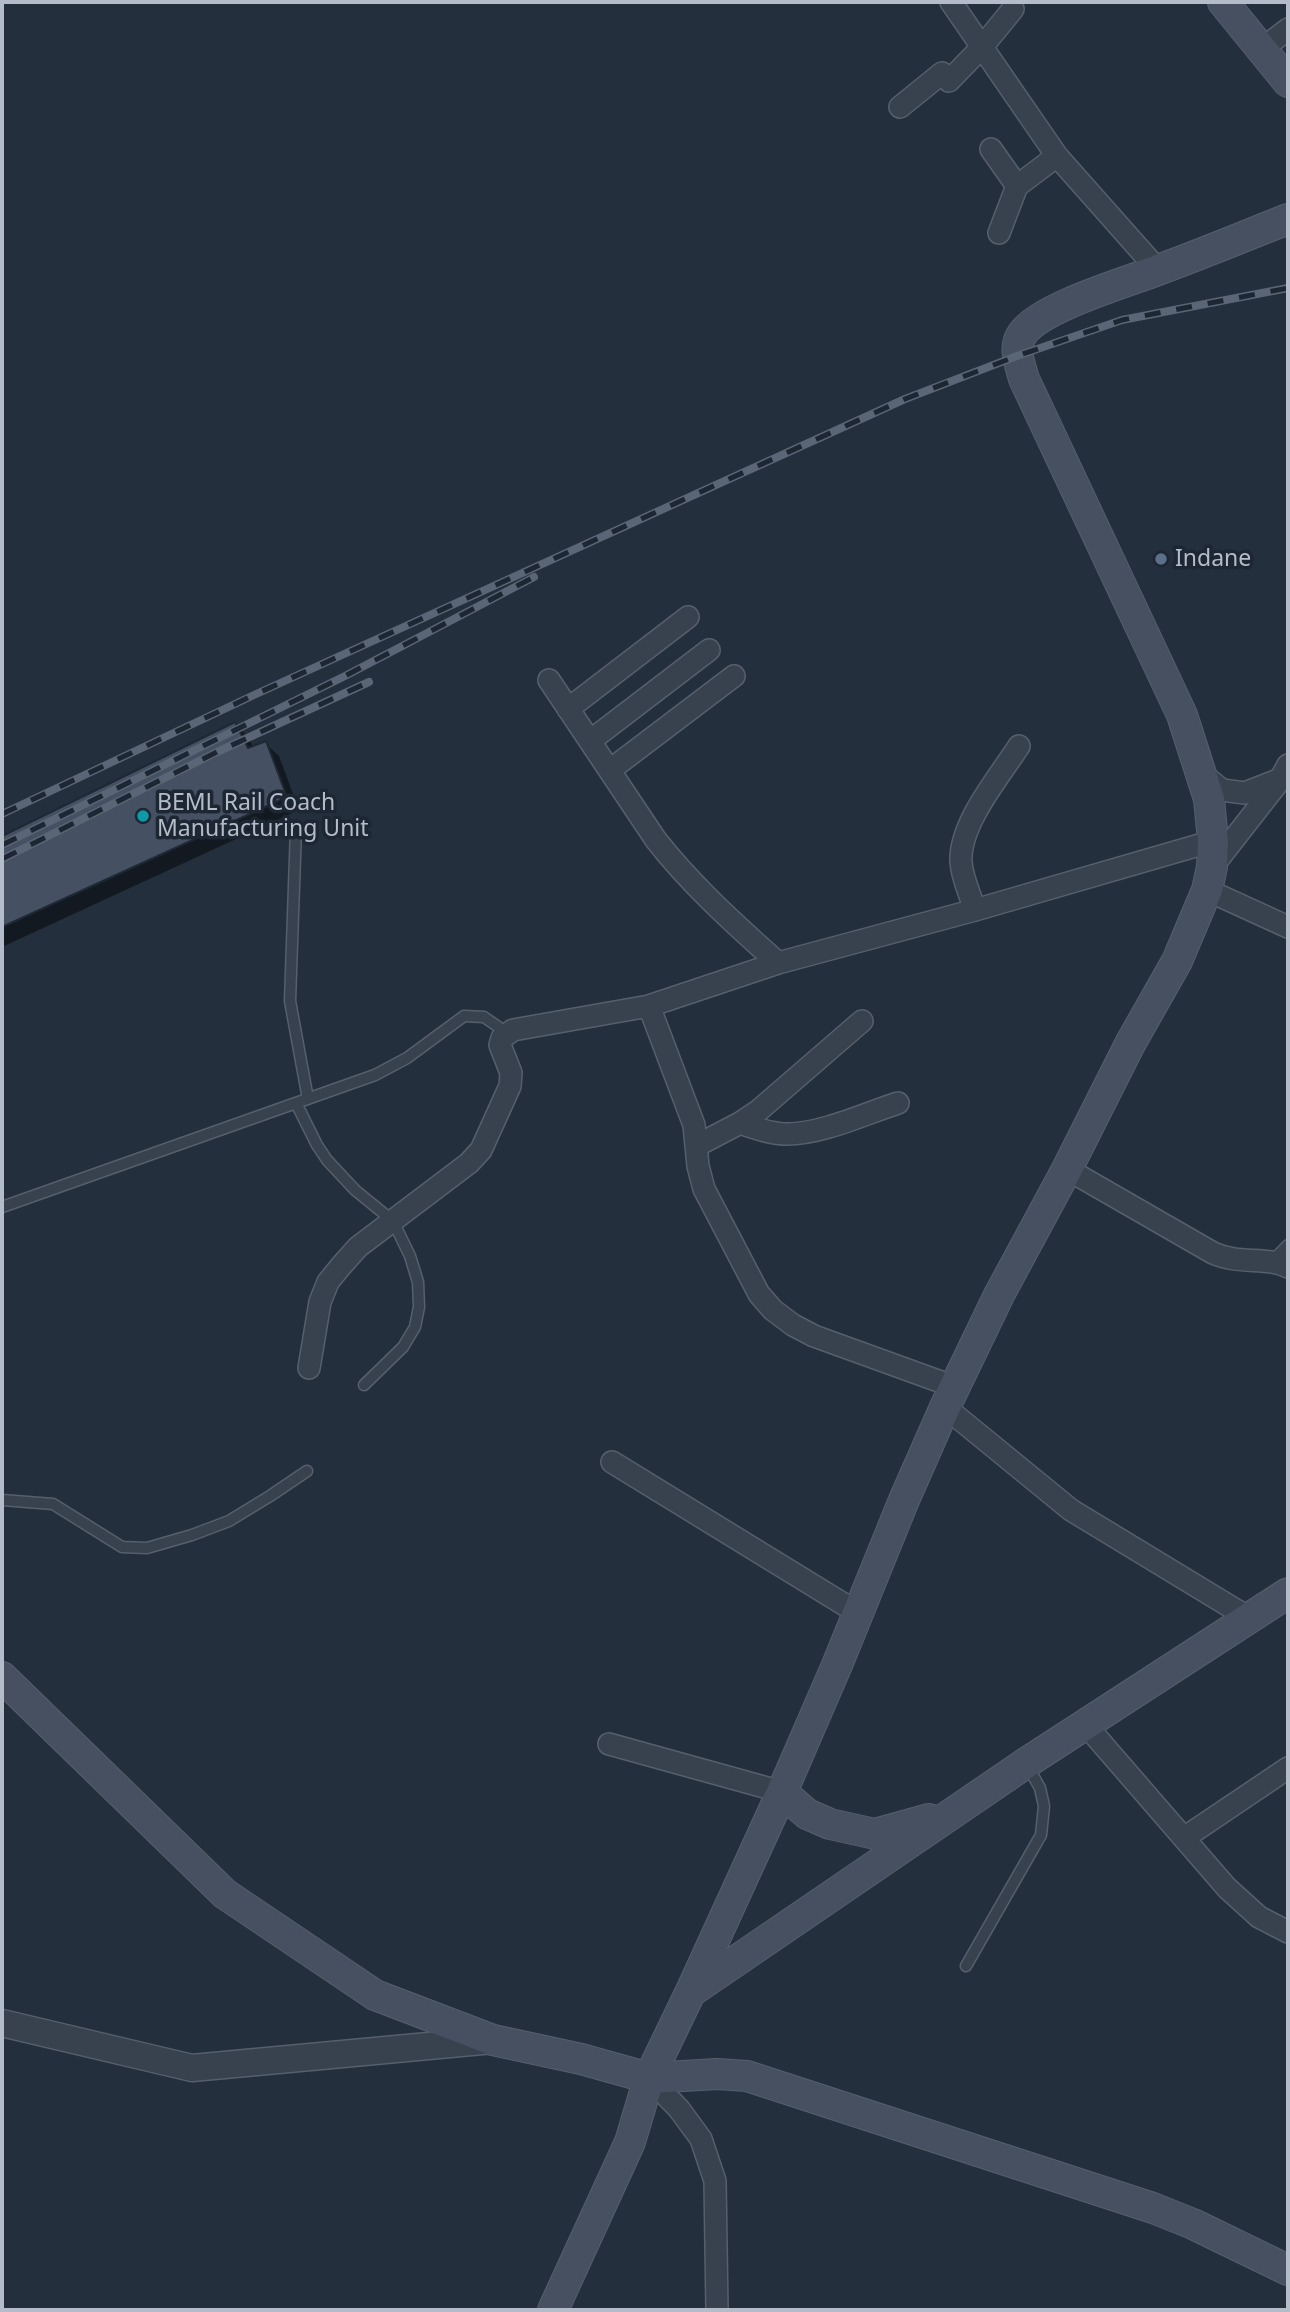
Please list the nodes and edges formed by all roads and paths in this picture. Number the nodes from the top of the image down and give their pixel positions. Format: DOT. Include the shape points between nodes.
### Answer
graph roads {
  1 [pos="951,2"];
  2 [pos="1227,3"];
  3 [pos="1013,9"];
  4 [pos="1288,29"];
  5 [pos="982,47"];
  6 [pos="1261,50"];
  7 [pos="1288,82"];
  8 [pos="900,107"];
  9 [pos="991,149"];
  10 [pos="1057,156"];
  11 [pos="1017,186"];
  12 [pos="1288,219"];
  13 [pos="999,233"];
  14 [pos="1158,270"];
  15 [pos="688,617"];
  16 [pos="709,650"];
  17 [pos="734,676"];
  18 [pos="549,680"];
  19 [pos="568,709"];
  20 [pos="590,741"];
  21 [pos="1019,746"];
  22 [pos="610,771"];
  23 [pos="1284,772"];
  24 [pos="1201,773"];
  25 [pos="296,829"];
  26 [pos="1211,866"];
  27 [pos="975,909"];
  28 [pos="1288,927"];
  29 [pos="778,963"];
  30 [pos="649,1006"];
  31 [pos="862,1021"];
  32 [pos="507,1033"];
  33 [pos="302,1101"];
  34 [pos="898,1103"];
  35 [pos="740,1123"];
  36 [pos="696,1146"];
  37 [pos="1067,1169"];
  38 [pos="2,1207"];
  39 [pos="393,1221"];
  40 [pos="1288,1245"];
  41 [pos="1280,1264"];
  42 [pos="309,1368"];
  43 [pos="364,1385"];
  44 [pos="950,1397"];
  45 [pos="612,1462"];
  46 [pos="307,1471"];
  47 [pos="2,1500"];
  48 [pos="1288,1594"];
  49 [pos="858,1613"];
  50 [pos="1249,1618"];
  51 [pos="2,1677"];
  52 [pos="1085,1724"];
  53 [pos="609,1744"];
  54 [pos="1026,1763"];
  55 [pos="1288,1768"];
  56 [pos="782,1792"];
  57 [pos="950,1814"];
  58 [pos="1184,1838"];
  59 [pos="1288,1932"];
  60 [pos="966,1966"];
  61 [pos="691,1991"];
  62 [pos="2,2023"];
  63 [pos="492,2040"];
  64 [pos="581,2059"];
  65 [pos="649,2078"];
  66 [pos="630,2142"];
  67 [pos="1288,2270"];
  68 [pos="553,2310"];
  69 [pos="717,2310"];
  1 -- 5 [label="street"];
  2 -- 6 [label="main road"];
  3 -- 5 [label="street"];
  4 -- 6 [label="street"];
  5 -- 8 [label="street" via="949,81 942,73"];
  5 -- 10 [label="street"];
  6 -- 7 [label="main road"];
  9 -- 11 [label="street"];
  10 -- 11 [label="street"];
  10 -- 14 [label="street"];
  11 -- 13 [label="street"];
  12 -- 14 [label="main road"];
  14 -- 24 [label="main road" via="1092,293 1032,323 1017,343 1017,356 1182,715"];
  15 -- 19 [label="street"];
  16 -- 20 [label="street"];
  17 -- 22 [label="street"];
  18 -- 19 [label="street"];
  19 -- 20 [label="street"];
  20 -- 22 [label="street"];
  21 -- 27 [label="street" via="963,837 961,864"];
  22 -- 29 [label="street" via="673,862"];
  23 -- 24 [label="street" via="1245,793 1222,790"];
  23 -- 26 [label="street"];
  24 -- 26 [label="main road" via="1209,799"];
  25 -- 33 [label="lane" via="290,1002"];
  26 -- 27 [label="street"];
  26 -- 28 [label="street"];
  26 -- 37 [label="main road" via="1177,961"];
  27 -- 29 [label="street"];
  29 -- 30 [label="street"];
  30 -- 32 [label="street"];
  30 -- 36 [label="street" via="694,1125"];
  31 -- 35 [label="street"];
  32 -- 33 [label="lane" via="484,1017 464,1016 398,1065"];
  32 -- 39 [label="street" via="500,1045 511,1073 510,1086 481,1150"];
  33 -- 38 [label="lane"];
  33 -- 39 [label="lane" via="327,1160"];
  34 -- 35 [label="street" via="802,1132 786,1134"];
  35 -- 36 [label="street"];
  36 -- 44 [label="street" via="704,1189 749,1279 773,1310 814,1336"];
  37 -- 41 [label="street" via="1213,1253 1238,1261"];
  37 -- 44 [label="main road"];
  39 -- 42 [label="street" via="358,1248 328,1282 315,1321"];
  39 -- 43 [label="lane" via="418,1282 419,1307 415,1327 403,1347"];
  40 -- 41 [label="lane"];
  44 -- 49 [label="main road"];
  44 -- 50 [label="street" via="1071,1510"];
  45 -- 49 [label="street"];
  46 -- 47 [label="lane" via="229,1521 147,1548 122,1547 52,1504"];
  48 -- 50 [label="main road"];
  49 -- 56 [label="main road"];
  50 -- 52 [label="main road"];
  51 -- 63 [label="main road" via="225,1894 375,1995"];
  52 -- 54 [label="main road"];
  52 -- 58 [label="street"];
  53 -- 56 [label="street"];
  54 -- 57 [label="main road"];
  54 -- 60 [label="lane" via="1044,1806 1041,1835"];
  55 -- 58 [label="street"];
  56 -- 57 [label="main road" via="807,1814 875,1833"];
  56 -- 61 [label="main road"];
  57 -- 61 [label="main road"];
  58 -- 59 [label="street" via="1259,1917"];
  61 -- 65 [label="main road"];
  62 -- 63 [label="street" via="192,2068"];
  63 -- 64 [label="main road"];
  64 -- 65 [label="main road"];
  64 -- 66 [label="main road" via="624,2088 629,2099"];
  65 -- 66 [label="main road"];
  65 -- 67 [label="main road" via="747,2076 1153,2208"];
  65 -- 69 [label="street" via="701,2139 715,2181"];
  66 -- 68 [label="main road"];
}
